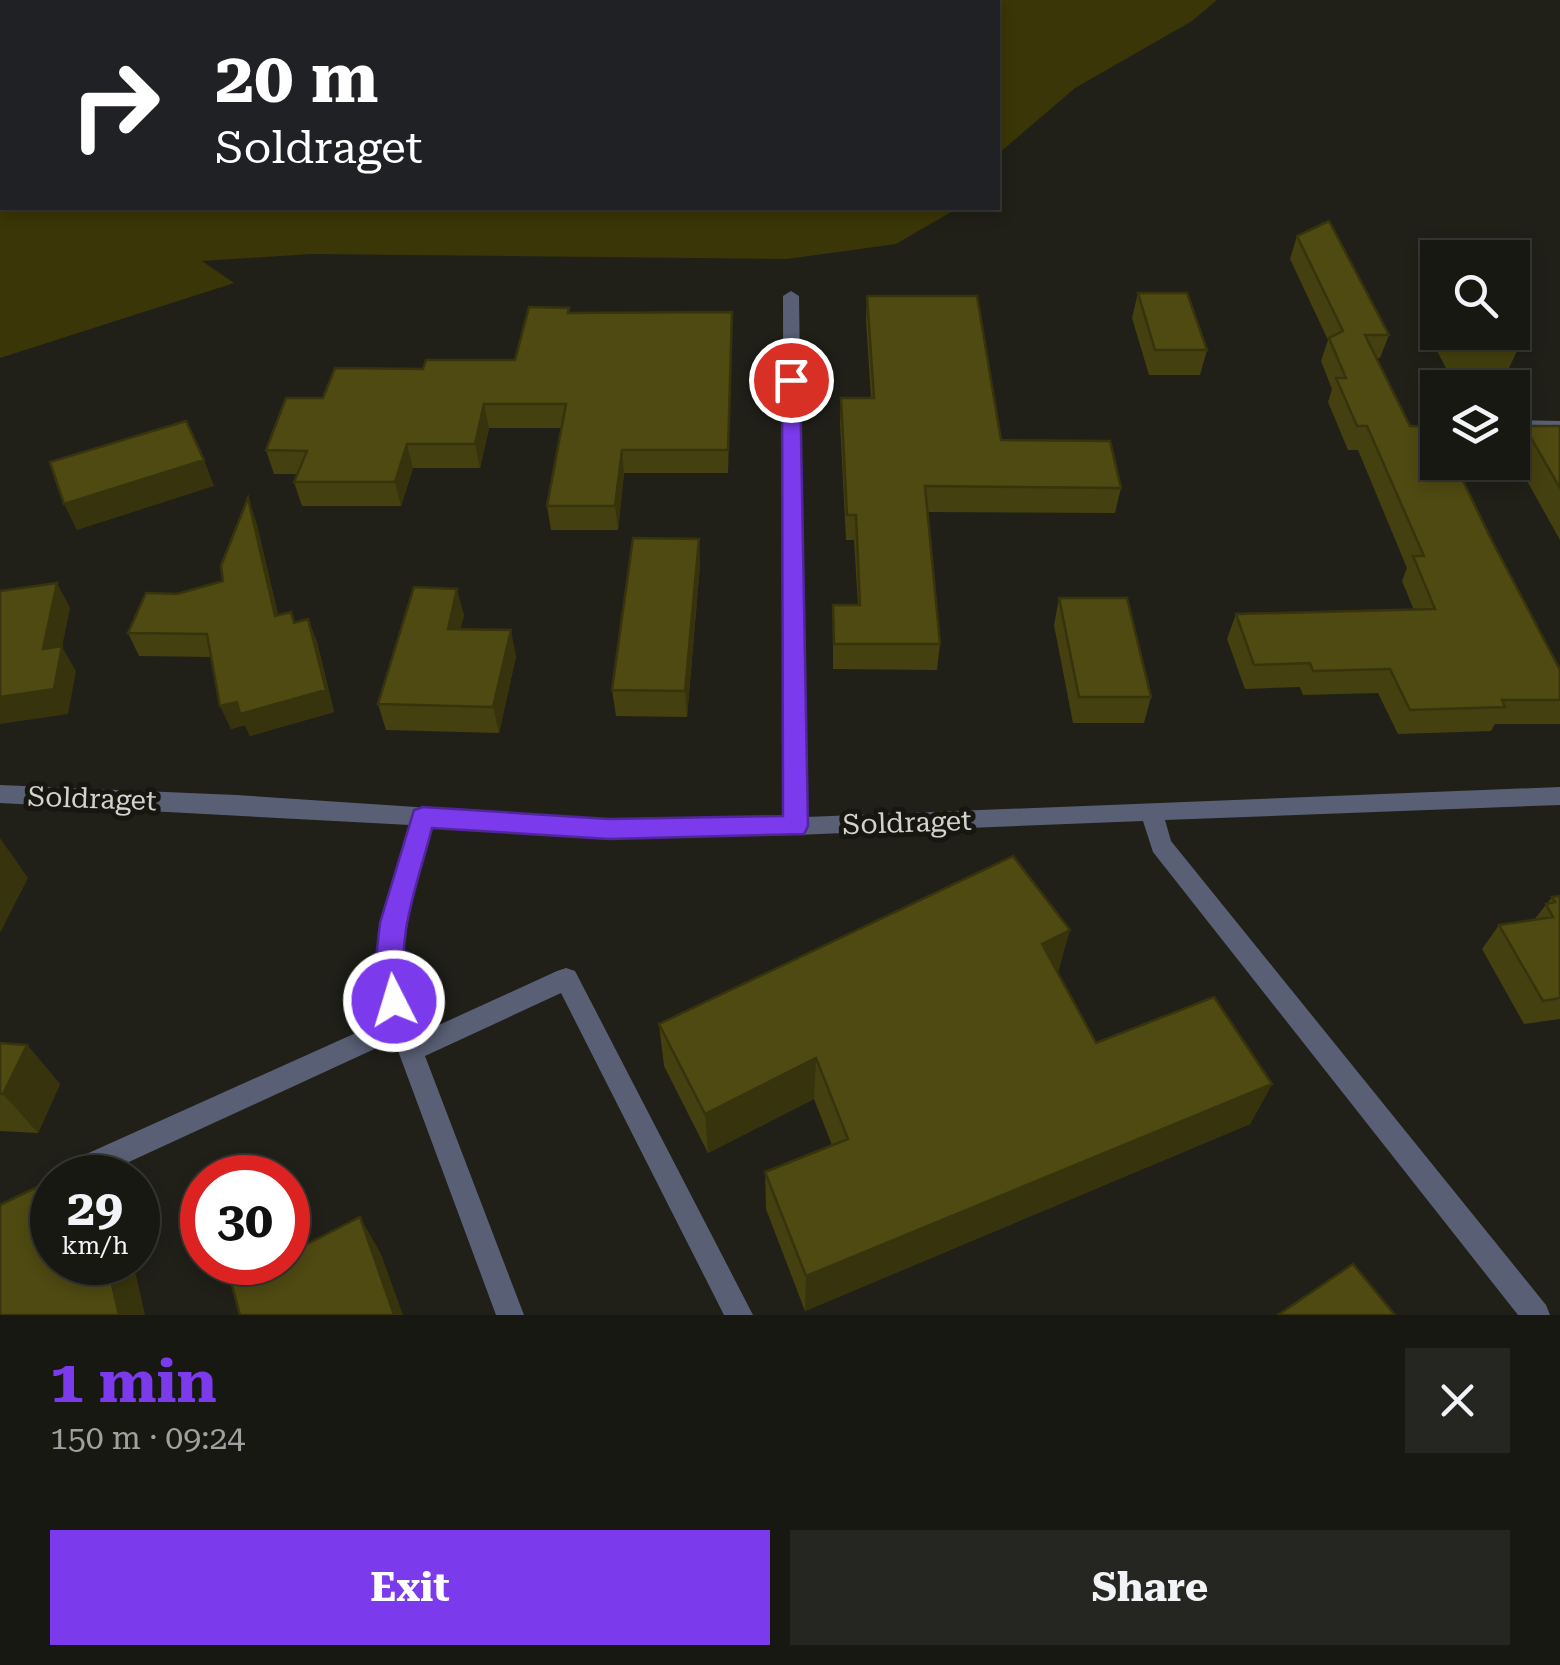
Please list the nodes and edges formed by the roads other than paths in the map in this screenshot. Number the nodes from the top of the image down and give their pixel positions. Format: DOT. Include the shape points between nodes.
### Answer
graph roads {
  1 [pos="791,296"];
  2 [pos="1530,426"];
  3 [pos="1560,426"];
  4 [pos="0,794"];
  5 [pos="1560,796"];
  6 [pos="1151,812"];
  7 [pos="423,817"];
  8 [pos="796,826"];
  9 [pos="406,1037"];
  10 [pos="119,1155"];
  11 [pos="510,1315"];
  12 [pos="739,1315"];
  13 [pos="1536,1315"];
  1 -- 8 [label="street"];
  2 -- 3 [label="street"];
  4 -- 7 [label="street, Soldraget"];
  5 -- 6 [label="street, Soldraget"];
  6 -- 8 [label="street, Soldraget"];
  6 -- 13 [label="street" via="1161,844"];
  7 -- 8 [label="street, Soldraget" via="609,829"];
  7 -- 9 [label="street" via="393,923 388,977"];
  9 -- 10 [label="street"];
  9 -- 11 [label="street"];
  9 -- 12 [label="street" via="566,979"];
}
